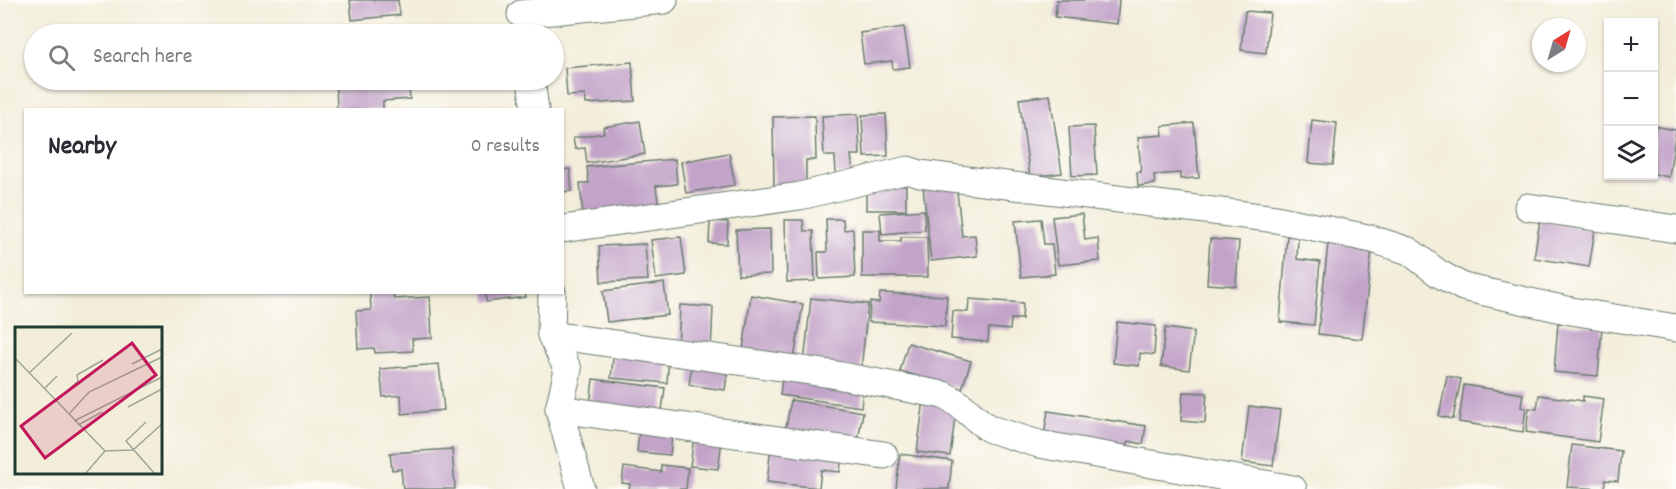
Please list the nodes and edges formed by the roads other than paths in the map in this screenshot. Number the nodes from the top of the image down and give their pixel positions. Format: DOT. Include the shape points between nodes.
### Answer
graph roads {
  1 [pos="664,0"];
  2 [pos="522,16"];
  3 [pos="532,90"];
  4 [pos="535,108"];
  5 [pos="1528,207"];
  6 [pos="564,229"];
  7 [pos="1676,229"];
  8 [pos="552,294"];
  9 [pos="1676,328"];
  10 [pos="551,335"];
  11 [pos="559,409"];
  12 [pos="884,455"];
  13 [pos="581,489"];
  14 [pos="1293,489"];
  1 -- 2 [label="street"];
  3 -- 4 [label="street"];
  5 -- 7 [label="street"];
  6 -- 9 [label="street" via="800,196 908,170 1276,219 1372,238 1409,251 1463,287 1571,311"];
  8 -- 10 [label="street"];
  10 -- 11 [label="street" via="568,370"];
  10 -- 14 [label="street" via="831,374 943,394 959,402 990,429 1039,444"];
  11 -- 12 [label="street"];
  11 -- 13 [label="street"];
}
